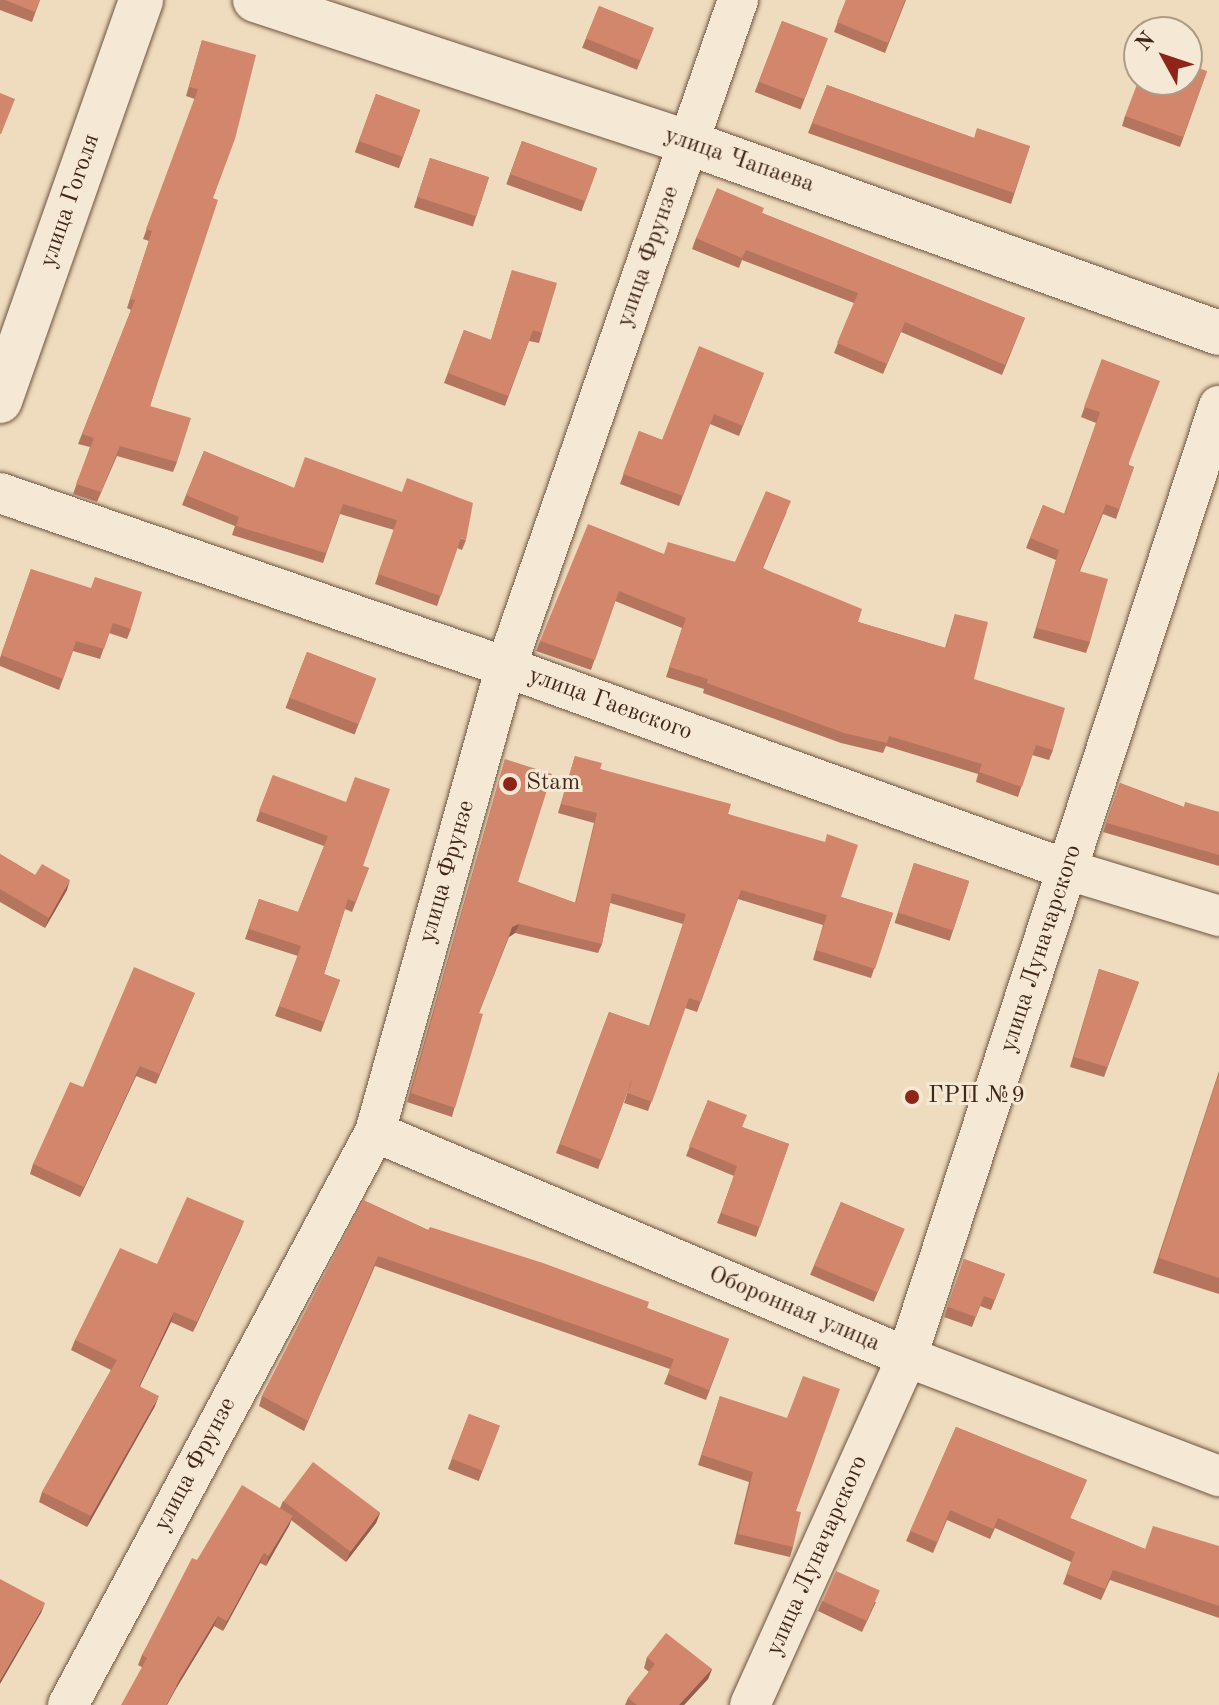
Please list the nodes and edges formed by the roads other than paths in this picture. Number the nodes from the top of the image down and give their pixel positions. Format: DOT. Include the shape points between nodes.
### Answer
graph roads {
  1 [pos="141,0"];
  2 [pos="255,0"];
  3 [pos="738,0"];
  4 [pos="689,143"];
  5 [pos="1219,333"];
  6 [pos="0,401"];
  7 [pos="1219,406"];
  8 [pos="0,493"];
  9 [pos="506,667"];
  10 [pos="1068,870"];
  11 [pos="1219,916"];
  12 [pos="375,1132"];
  13 [pos="907,1357"];
  14 [pos="1219,1476"];
  15 [pos="68,1705"];
  16 [pos="750,1705"];
  1 -- 6 [label="street, улица Гоголя"];
  2 -- 4 [label="street, улица Чапаева"];
  3 -- 4 [label="street, улица Фрунзе"];
  4 -- 5 [label="street, улица Чапаева"];
  4 -- 9 [label="street, улица Фрунзе"];
  7 -- 10 [label="street, улица Луначарского"];
  8 -- 9 [label="street, улица Гаевского"];
  9 -- 10 [label="street, улица Гаевского"];
  9 -- 12 [label="street, улица Фрунзе"];
  10 -- 11 [label="street, улица Гаевского"];
  10 -- 13 [label="street, улица Луначарского"];
  12 -- 13 [label="street, Оборонная улица"];
  12 -- 15 [label="street, улица Фрунзе"];
  13 -- 14 [label="street, Оборонная улица"];
  13 -- 16 [label="street, улица Луначарского"];
}
